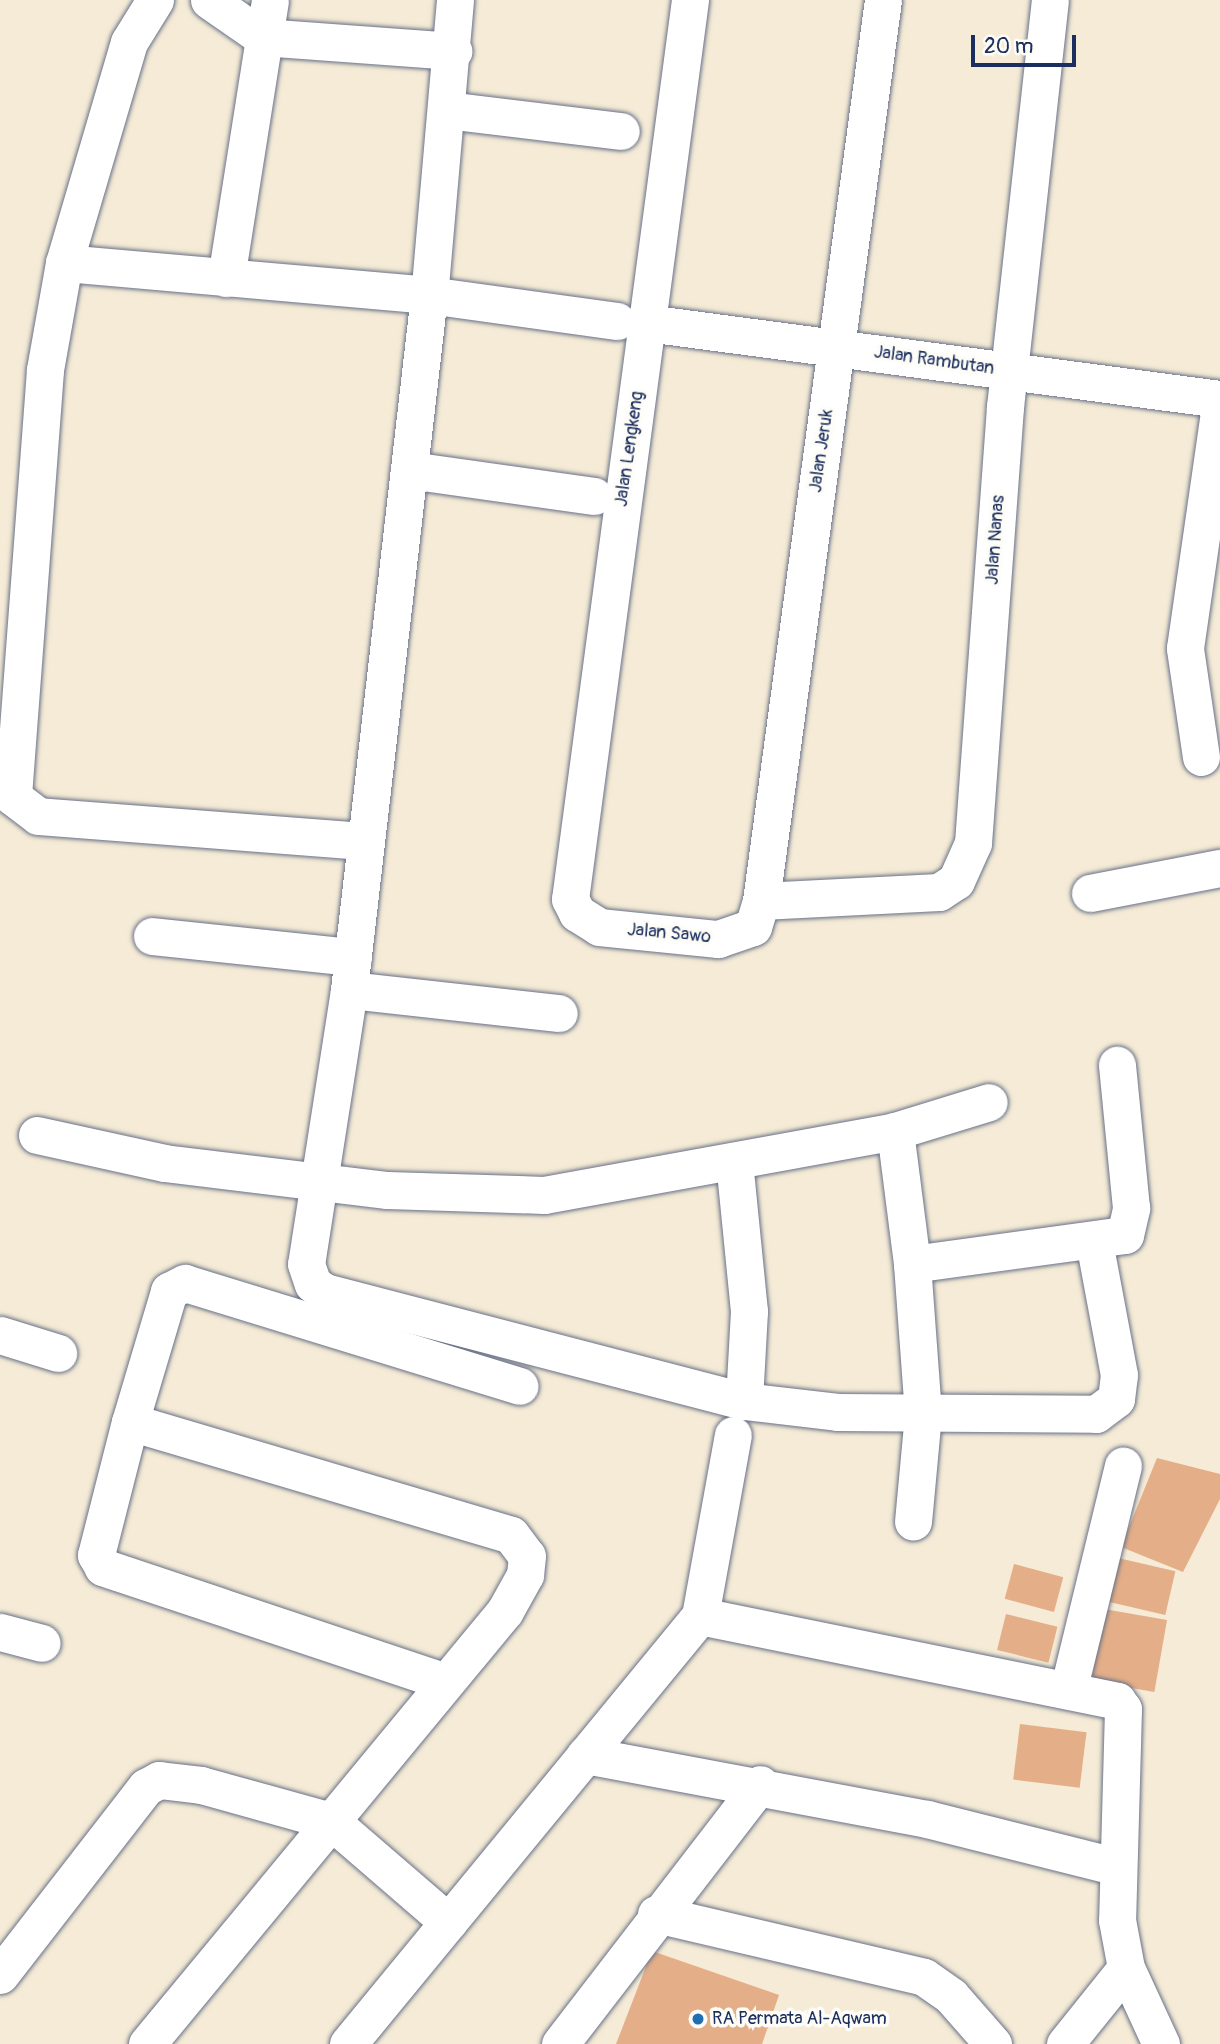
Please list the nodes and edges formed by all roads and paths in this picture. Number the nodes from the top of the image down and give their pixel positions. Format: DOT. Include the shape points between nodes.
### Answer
graph roads {
  1 [pos="155,0"];
  2 [pos="209,0"];
  3 [pos="270,0"];
  4 [pos="454,0"];
  5 [pos="690,0"];
  6 [pos="883,0"];
  7 [pos="1049,0"];
  8 [pos="262,37"];
  9 [pos="453,51"];
  10 [pos="447,110"];
  11 [pos="621,131"];
  12 [pos="64,263"];
  13 [pos="226,278"];
  14 [pos="429,295"];
  15 [pos="632,322"];
  16 [pos="836,348"];
  17 [pos="1012,371"];
  18 [pos="1220,401"];
  19 [pos="409,470"];
  20 [pos="594,496"];
  21 [pos="1201,757"];
  22 [pos="365,841"];
  23 [pos="1220,868"];
  24 [pos="1090,893"];
  25 [pos="570,899"];
  26 [pos="761,901"];
  27 [pos="152,936"];
  28 [pos="351,973"];
  29 [pos="559,1013"];
  30 [pos="1117,1065"];
  31 [pos="989,1102"];
  32 [pos="895,1130"];
  33 [pos="37,1135"];
  34 [pos="734,1161"];
  35 [pos="318,1178"];
  36 [pos="1094,1241"];
  37 [pos="912,1264"];
  38 [pos="0,1335"];
  39 [pos="58,1353"];
  40 [pos="519,1386"];
  41 [pos="923,1414"];
  42 [pos="738,1418"];
  43 [pos="130,1422"];
  44 [pos="1123,1466"];
  45 [pos="913,1522"];
  46 [pos="700,1616"];
  47 [pos="0,1632"];
  48 [pos="42,1643"];
  49 [pos="443,1681"];
  50 [pos="1069,1687"];
  51 [pos="585,1755"];
  52 [pos="761,1784"];
  53 [pos="331,1821"];
  54 [pos="1114,1866"];
  55 [pos="656,1914"];
  56 [pos="448,1922"];
  57 [pos="1126,1968"];
  58 [pos="0,1975"];
  59 [pos="146,2044"];
  60 [pos="348,2044"];
  61 [pos="561,2044"];
  62 [pos="993,2044"];
  63 [pos="1065,2044"];
  64 [pos="1161,2044"];
  1 -- 12 [label="street" via="129,42"];
  2 -- 8 [label="street"];
  3 -- 8 [label="street"];
  4 -- 9 [label="street"];
  5 -- 15 [label="street, Jalan Lengkeng"];
  6 -- 16 [label="street, Jalan Jeruk"];
  7 -- 17 [label="street, Jalan Nanas"];
  8 -- 9 [label="street"];
  8 -- 13 [label="street"];
  9 -- 10 [label="street"];
  10 -- 11 [label="street"];
  10 -- 14 [label="street"];
  12 -- 13 [label="street, Jalan Rambutan"];
  12 -- 22 [label="street" via="34,465 13,797 38,816"];
  13 -- 14 [label="street, Jalan Rambutan"];
  14 -- 15 [label="street, Jalan Rambutan"];
  14 -- 19 [label="street"];
  15 -- 16 [label="street, Jalan Rambutan"];
  15 -- 25 [label="street, Jalan Lengkeng"];
  16 -- 17 [label="street, Jalan Rambutan"];
  16 -- 26 [label="street, Jalan Jeruk"];
  17 -- 18 [label="street, Jalan Rambutan"];
  17 -- 26 [label="street, Jalan Nanas" via="973,843 964,868 939,892"];
  18 -- 21 [label="street" via="1185,648"];
  19 -- 20 [label="street"];
  19 -- 22 [label="street"];
  22 -- 28 [label="street"];
  23 -- 24 [label="street"];
  25 -- 26 [label="street, Jalan Sawo" via="577,913 599,927 718,939 753,926"];
  27 -- 28 [label="street"];
  28 -- 29 [label="street"];
  28 -- 35 [label="street"];
  30 -- 36 [label="street" via="1131,1228"];
  31 -- 32 [label="street"];
  32 -- 34 [label="street"];
  32 -- 37 [label="street"];
  33 -- 35 [label="street" via="164,1163"];
  34 -- 35 [label="street" via="544,1195 471,1197"];
  34 -- 42 [label="street" via="749,1311"];
  35 -- 42 [label="street" via="306,1264 313,1284 324,1292"];
  36 -- 37 [label="street"];
  36 -- 41 [label="street" via="1119,1375 1116,1399 1096,1413 1057,1418"];
  37 -- 41 [label="street"];
  38 -- 39 [label="street"];
  40 -- 43 [label="street" via="185,1283 169,1291"];
  41 -- 42 [label="street"];
  41 -- 45 [label="street"];
  42 -- 46 [label="street"];
  43 -- 49 [label="street" via="96,1555 103,1567"];
  43 -- 49 [label="street" via="511,1535 527,1556 524,1575 505,1611"];
  44 -- 50 [label="street"];
  46 -- 50 [label="street"];
  46 -- 51 [label="street"];
  47 -- 48 [label="street"];
  49 -- 53 [label="street"];
  50 -- 54 [label="street" via="1112,1699 1123,1709"];
  51 -- 52 [label="street"];
  51 -- 56 [label="street"];
  52 -- 54 [label="street"];
  52 -- 55 [label="street"];
  53 -- 56 [label="street"];
  53 -- 58 [label="street" via="159,1780 146,1787"];
  53 -- 59 [label="street"];
  54 -- 57 [label="street"];
  55 -- 61 [label="street"];
  55 -- 62 [label="street" via="924,1977 951,1996"];
  56 -- 60 [label="street"];
  57 -- 63 [label="street"];
  57 -- 64 [label="street"];
}
